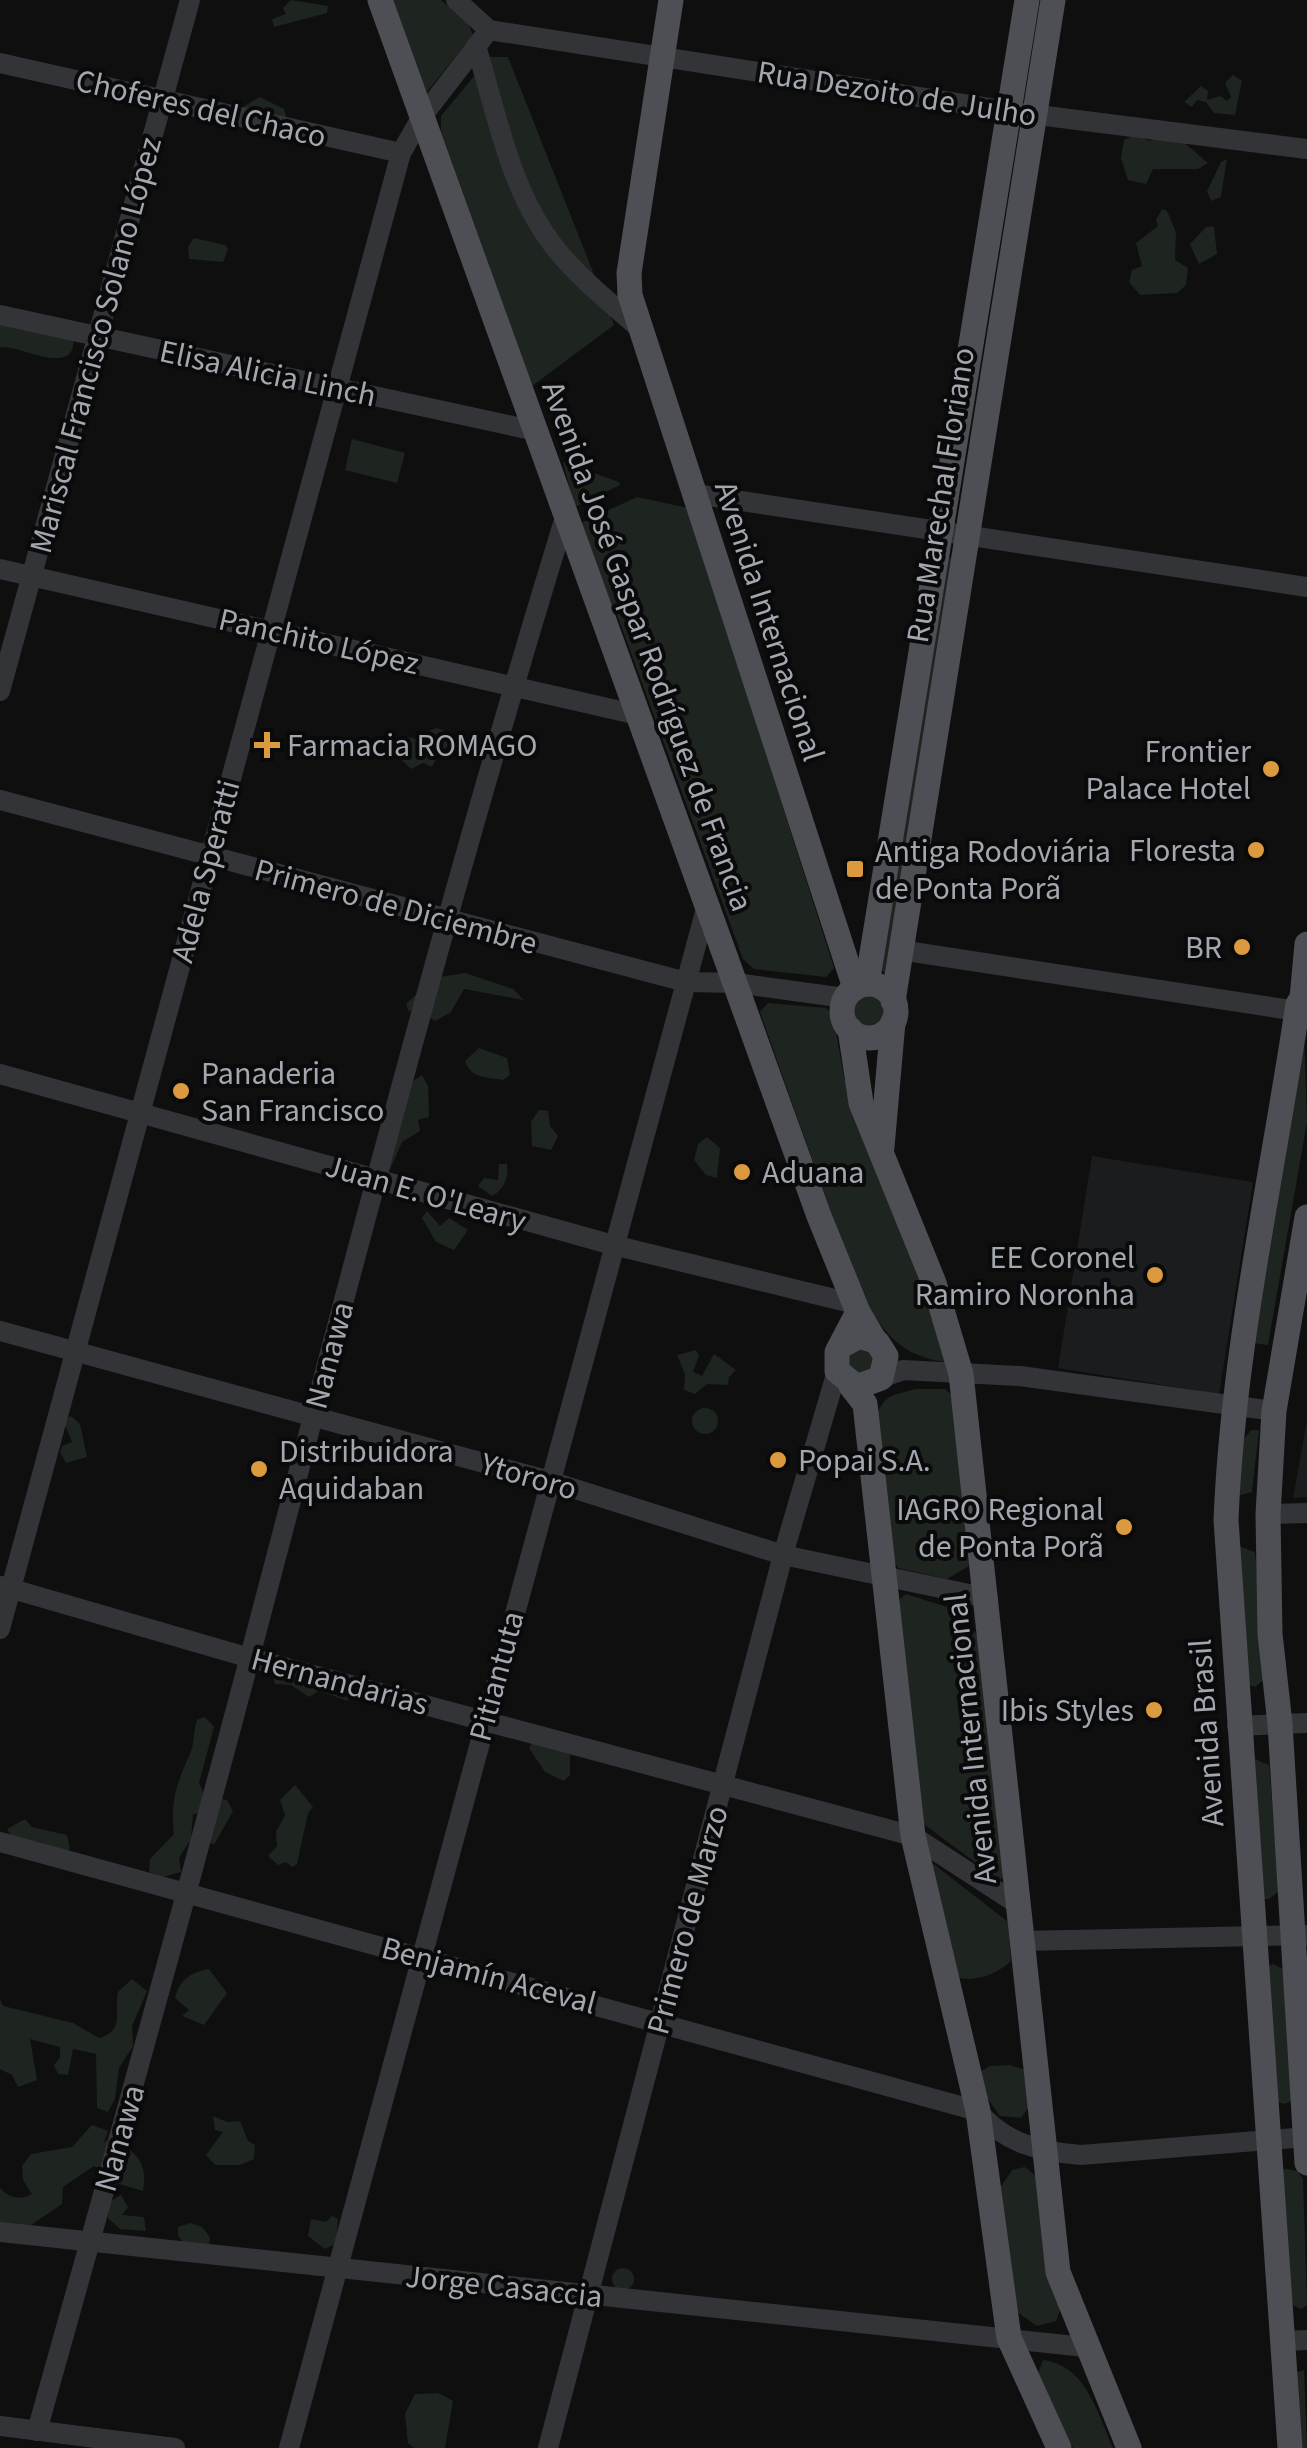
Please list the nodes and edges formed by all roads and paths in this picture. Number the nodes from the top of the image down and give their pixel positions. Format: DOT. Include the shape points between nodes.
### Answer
graph roads {
  1 [pos="190,0"];
  2 [pos="380,0"];
  3 [pos="456,0"];
  4 [pos="672,0"];
  5 [pos="1027,0"];
  6 [pos="1053,0"];
  7 [pos="480,23"];
  8 [pos="662,57"];
  9 [pos="0,63"];
  10 [pos="162,100"];
  11 [pos="1022,112"];
  12 [pos="421,118"];
  13 [pos="1307,149"];
  14 [pos="402,154"];
  15 [pos="0,315"];
  16 [pos="640,330"];
  17 [pos="98,336"];
  18 [pos="336,387"];
  19 [pos="536,431"];
  20 [pos="696,494"];
  21 [pos="566,514"];
  22 [pos="954,532"];
  23 [pos="0,569"];
  24 [pos="32,576"];
  25 [pos="1307,587"];
  26 [pos="269,629"];
  27 [pos="513,685"];
  28 [pos="0,691"];
  29 [pos="638,715"];
  30 [pos="0,800"];
  31 [pos="210,856"];
  32 [pos="708,906"];
  33 [pos="450,922"];
  34 [pos="1307,944"];
  35 [pos="900,950"];
  36 [pos="686,982"];
  37 [pos="736,984"];
  38 [pos="855,990"];
  39 [pos="1302,1010"];
  40 [pos="893,1011"];
  41 [pos="850,1029"];
  42 [pos="0,1074"];
  43 [pos="140,1112"];
  44 [pos="882,1147"];
  45 [pos="376,1180"];
  46 [pos="1307,1217"];
  47 [pos="613,1245"];
  48 [pos="856,1308"];
  49 [pos="0,1331"];
  50 [pos="879,1345"];
  51 [pos="75,1352"];
  52 [pos="961,1374"];
  53 [pos="859,1379"];
  54 [pos="1236,1405"];
  55 [pos="1274,1411"];
  56 [pos="312,1416"];
  57 [pos="550,1481"];
  58 [pos="1307,1513"];
  59 [pos="1268,1514"];
  60 [pos="783,1555"];
  61 [pos="884,1578"];
  62 [pos="6,1587"];
  63 [pos="988,1598"];
  64 [pos="0,1628"];
  65 [pos="250,1658"];
  66 [pos="485,1718"];
  67 [pos="1307,1723"];
  68 [pos="1280,1724"];
  69 [pos="1237,1726"];
  70 [pos="723,1786"];
  71 [pos="913,1836"];
  72 [pos="0,1842"];
  73 [pos="186,1894"];
  74 [pos="1019,1906"];
  75 [pos="1299,1935"];
  76 [pos="1255,1939"];
  77 [pos="1022,1942"];
  78 [pos="420,1956"];
  79 [pos="658,2022"];
  80 [pos="978,2110"];
  81 [pos="1268,2139"];
  82 [pos="1017,2142"];
  83 [pos="1306,2146"];
  84 [pos="1044,2150"];
  85 [pos="988,2171"];
  86 [pos="0,2232"];
  87 [pos="90,2242"];
  88 [pos="337,2268"];
  89 [pos="588,2295"];
  90 [pos="1009,2338"];
  91 [pos="1296,2340"];
  92 [pos="1085,2348"];
  93 [pos="0,2426"];
  94 [pos="37,2430"];
  95 [pos="175,2448"];
  96 [pos="289,2448"];
  97 [pos="548,2448"];
  98 [pos="1059,2448"];
  99 [pos="1129,2448"];
  100 [pos="1290,2448"];
  1 -- 10 [label="street, Mariscal Francisco Solano López"];
  2 -- 12 [label="main road, Avenida José Gaspar Rodríguez de Francia"];
  3 -- 7 [label="street"];
  4 -- 8 [label="main road, Avenida Internacional"];
  5 -- 11 [label="main road, Rua Marechal Floriano"];
  6 -- 11 [label="main road, Rua Marechal Floriano"];
  7 -- 8 [label="street, Rua Dezoito de Julho"];
  7 -- 12 [label="street, Adela Speratti"];
  7 -- 16 [label="street" via="517,182 554,248"];
  8 -- 11 [label="street, Rua Dezoito de Julho"];
  8 -- 16 [label="main road, Avenida Internacional" via="629,273"];
  9 -- 10 [label="street, Choferes del Chaco"];
  10 -- 14 [label="street, Choferes del Chaco"];
  10 -- 17 [label="street, Mariscal Francisco Solano López"];
  11 -- 13 [label="street, Rua Dezoito de Julho"];
  11 -- 22 [label="main road, Rua Marechal Floriano"];
  12 -- 14 [label="street, Adela Speratti"];
  12 -- 19 [label="main road, Avenida José Gaspar Rodríguez de Francia"];
  14 -- 18 [label="street, Adela Speratti"];
  15 -- 17 [label="street, Elisa Alicia Linch"];
  16 -- 20 [label="main road, Avenida Internacional"];
  17 -- 18 [label="street, Elisa Alicia Linch"];
  17 -- 24 [label="street, Mariscal Francisco Solano López"];
  18 -- 19 [label="street, Elisa Alicia Linch"];
  18 -- 26 [label="street, Adela Speratti"];
  19 -- 21 [label="main road, Avenida José Gaspar Rodríguez de Francia"];
  20 -- 22 [label="street"];
  20 -- 38 [label="main road, Avenida Internacional"];
  21 -- 27 [label="street, Nanawa"];
  21 -- 29 [label="main road, Avenida José Gaspar Rodríguez de Francia"];
  22 -- 25 [label="street"];
  22 -- 35 [label="main road, Rua Marechal Floriano"];
  22 -- 38 [label="main road, Rua Marechal Floriano"];
  23 -- 24 [label="street, Panchito López"];
  24 -- 26 [label="street, Panchito López"];
  24 -- 28 [label="street, Mariscal Francisco Solano López"];
  26 -- 27 [label="street, Panchito López"];
  26 -- 31 [label="street, Adela Speratti"];
  27 -- 29 [label="street, Panchito López"];
  27 -- 33 [label="street, Nanawa"];
  29 -- 32 [label="main road, Avenida José Gaspar Rodríguez de Francia"];
  30 -- 31 [label="street, Primero de Diciembre"];
  31 -- 33 [label="street, Primero de Diciembre"];
  31 -- 43 [label="street, Adela Speratti"];
  32 -- 36 [label="street, Pitiantuta"];
  32 -- 37 [label="main road, Avenida José Gaspar Rodríguez de Francia"];
  33 -- 36 [label="street, Primero de Diciembre"];
  33 -- 45 [label="street, Nanawa"];
  34 -- 39 [label="main road, Avenida Brasil"];
  35 -- 39 [label="street"];
  35 -- 40 [label="main road, Rua Marechal Floriano"];
  36 -- 37 [label="street, Primero de Diciembre"];
  36 -- 47 [label="street, Pitiantuta"];
  37 -- 38 [label="street, Primero de Diciembre"];
  37 -- 48 [label="main road, Avenida José Gaspar Rodríguez de Francia"];
  38 -- 40 [label="main road" via="883,988"];
  38 -- 41 [label="main road" via="842,1014"];
  39 -- 54 [label="main road, Avenida Brasil"];
  40 -- 41 [label="main road" via="874,1037"];
  40 -- 44 [label="main road, Rua Marechal Floriano"];
  41 -- 44 [label="main road, Avenida Internacional" via="861,1102"];
  42 -- 43 [label="street, Juan E. O'Leary"];
  43 -- 45 [label="street, Juan E. O'Leary"];
  43 -- 51 [label="street, Adela Speratti"];
  44 -- 52 [label="main road, Avenida Internacional" via="952,1332"];
  45 -- 47 [label="street, Juan E. O'Leary"];
  45 -- 56 [label="street, Nanawa"];
  46 -- 55 [label="main road"];
  47 -- 48 [label="street, Juan E. O'Leary"];
  47 -- 57 [label="street, Pitiantuta"];
  48 -- 50 [label="main road, Avenida José Gaspar Rodríguez de Francia"];
  48 -- 53 [label="main road"];
  49 -- 51 [label="street, Ytororo"];
  50 -- 53 [label="main road" via="886,1364"];
  50 -- 53 [label="main road" via="859,1336"];
  51 -- 56 [label="street, Ytororo"];
  51 -- 62 [label="street, Adela Speratti"];
  52 -- 53 [label="street"];
  52 -- 54 [label="street" via="1085,1381"];
  52 -- 63 [label="main road, Avenida Internacional"];
  53 -- 60 [label="street, Primero de Marzo"];
  53 -- 61 [label="main road"];
  54 -- 55 [label="street"];
  54 -- 69 [label="main road, Avenida Brasil" via="1226,1520"];
  55 -- 59 [label="main road"];
  56 -- 57 [label="street, Ytororo"];
  56 -- 65 [label="street, Nanawa"];
  57 -- 60 [label="street, Ytororo"];
  57 -- 66 [label="street, Pitiantuta"];
  58 -- 59 [label="street"];
  59 -- 68 [label="main road"];
  60 -- 61 [label="street, Ytororo"];
  60 -- 70 [label="street, Primero de Marzo"];
  61 -- 63 [label="street, Ytororo"];
  61 -- 71 [label="main road"];
  62 -- 64 [label="street, Adela Speratti"];
  62 -- 65 [label="street, Hernandarias"];
  63 -- 74 [label="main road, Avenida Internacional"];
  65 -- 66 [label="street, Hernandarias"];
  65 -- 73 [label="street, Nanawa"];
  66 -- 70 [label="street, Hernandarias"];
  66 -- 78 [label="street, Pitiantuta"];
  67 -- 68 [label="street"];
  68 -- 69 [label="street"];
  68 -- 75 [label="main road"];
  69 -- 76 [label="main road, Avenida Brasil"];
  70 -- 71 [label="street, Hernandarias"];
  70 -- 79 [label="street, Primero de Marzo"];
  71 -- 74 [label="street, Hernandarias"];
  71 -- 80 [label="main road"];
  72 -- 73 [label="street, Benjamín Aceval"];
  73 -- 78 [label="street, Benjamín Aceval"];
  73 -- 87 [label="street, Nanawa"];
  74 -- 77 [label="main road, Avenida Internacional"];
  75 -- 76 [label="street"];
  75 -- 83 [label="main road"];
  76 -- 77 [label="street"];
  76 -- 81 [label="main road, Avenida Brasil"];
  77 -- 84 [label="main road, Avenida Internacional"];
  78 -- 79 [label="street, Benjamín Aceval"];
  78 -- 88 [label="street, Pitiantuta"];
  79 -- 80 [label="street, Benjamín Aceval"];
  79 -- 89 [label="street, Primero de Marzo"];
  80 -- 82 [label="street"];
  80 -- 85 [label="main road"];
  81 -- 83 [label="street"];
  81 -- 84 [label="street" via="1081,2154"];
  81 -- 91 [label="main road, Avenida Brasil"];
  82 -- 84 [label="street"];
  82 -- 85 [label="street" via="1000,2151"];
  84 -- 92 [label="main road, Avenida Internacional" via="1058,2272"];
  85 -- 90 [label="main road"];
  86 -- 87 [label="street, Jorge Casaccia"];
  87 -- 88 [label="street, Jorge Casaccia"];
  87 -- 94 [label="street, Nanawa"];
  88 -- 89 [label="street, Jorge Casaccia"];
  88 -- 96 [label="street, Pitiantuta"];
  89 -- 90 [label="street, Jorge Casaccia"];
  89 -- 97 [label="street, Primero de Marzo"];
  90 -- 92 [label="street, Jorge Casaccia"];
  90 -- 98 [label="main road"];
  91 -- 100 [label="main road, Avenida Brasil"];
  92 -- 99 [label="main road, Avenida Internacional"];
  93 -- 94 [label="street"];
  94 -- 95 [label="street"];
}
